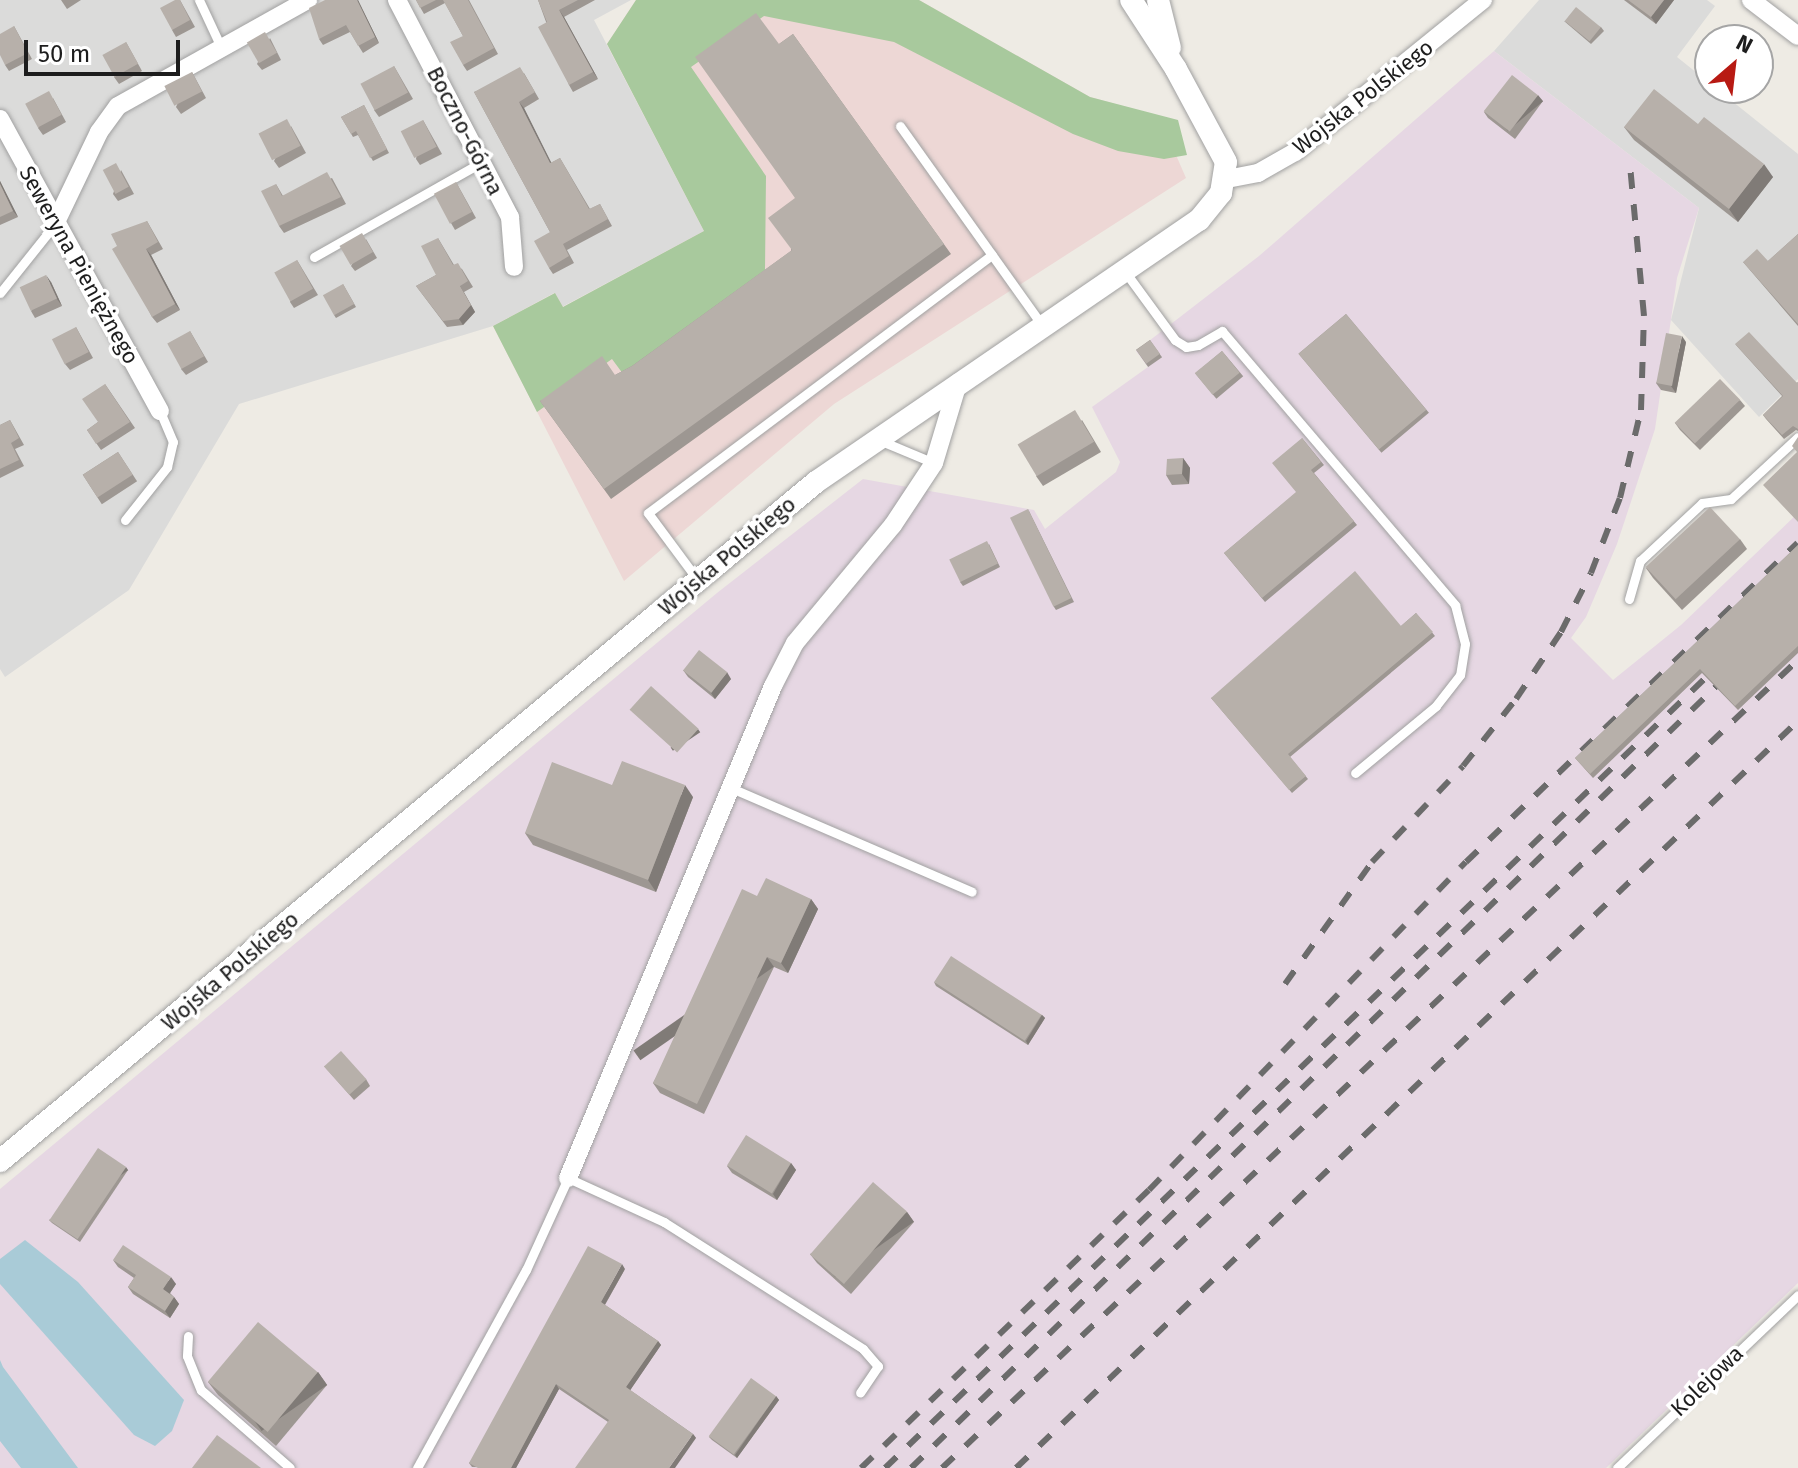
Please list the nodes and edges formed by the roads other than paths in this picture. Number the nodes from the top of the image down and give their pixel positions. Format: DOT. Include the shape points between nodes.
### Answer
graph roads {
  1 [pos="199,0"];
  2 [pos="308,0"];
  3 [pos="397,0"];
  4 [pos="1131,0"];
  5 [pos="1158,0"];
  6 [pos="1483,0"];
  7 [pos="1751,0"];
  8 [pos="1798,36"];
  9 [pos="220,45"];
  10 [pos="1176,69"];
  11 [pos="0,119"];
  12 [pos="900,126"];
  13 [pos="482,162"];
  14 [pos="1227,179"];
  15 [pos="55,224"];
  16 [pos="992,255"];
  17 [pos="314,257"];
  18 [pos="514,267"];
  19 [pos="1126,273"];
  20 [pos="0,293"];
  21 [pos="1043,327"];
  22 [pos="958,383"];
  23 [pos="160,411"];
  24 [pos="1798,437"];
  25 [pos="876,439"];
  26 [pos="934,463"];
  27 [pos="125,520"];
  28 [pos="698,580"];
  29 [pos="1629,599"];
  30 [pos="1355,773"];
  31 [pos="731,788"];
  32 [pos="972,892"];
  33 [pos="0,1161"];
  34 [pos="568,1178"];
  35 [pos="1798,1295"];
  36 [pos="188,1336"];
  37 [pos="860,1393"];
  38 [pos="290,1468"];
  39 [pos="417,1468"];
  40 [pos="1617,1468"];
  1 -- 9 [label="lane"];
  2 -- 9 [label="street"];
  3 -- 13 [label="street, Boczno-Górna"];
  4 -- 10 [label="street"];
  5 -- 10 [label="street"];
  6 -- 14 [label="street, Wojska Polskiego" via="1295,152 1258,173"];
  7 -- 8 [label="street"];
  9 -- 15 [label="street" via="118,106 99,132"];
  10 -- 14 [label="street" via="1226,162"];
  11 -- 15 [label="street, Seweryna Pieniężnego"];
  12 -- 16 [label="lane"];
  13 -- 17 [label="lane"];
  13 -- 18 [label="street, Boczno-Górna" via="510,217"];
  14 -- 19 [label="street, Wojska Polskiego" via="1199,220"];
  15 -- 20 [label="lane"];
  15 -- 23 [label="street, Seweryna Pieniężnego"];
  16 -- 21 [label="lane"];
  16 -- 28 [label="lane" via="648,513"];
  19 -- 21 [label="street, Wojska Polskiego"];
  19 -- 30 [label="lane" via="1175,340 1186,347 1222,331 1455,605 1465,644 1460,675 1436,706"];
  21 -- 22 [label="street, Wojska Polskiego"];
  22 -- 25 [label="street, Wojska Polskiego"];
  22 -- 26 [label="street"];
  23 -- 27 [label="lane" via="173,442 167,467"];
  24 -- 29 [label="lane" via="1731,499 1702,503 1640,561"];
  25 -- 26 [label="lane"];
  25 -- 28 [label="street, Wojska Polskiego"];
  26 -- 31 [label="street" via="893,525 795,643"];
  28 -- 33 [label="street, Wojska Polskiego"];
  31 -- 32 [label="lane"];
  31 -- 34 [label="street"];
  34 -- 37 [label="lane" via="664,1222 863,1349 878,1366"];
  34 -- 39 [label="lane" via="526,1270"];
  35 -- 40 [label="lane, Kolejowa"];
  36 -- 38 [label="lane" via="187,1356 201,1390"];
}
